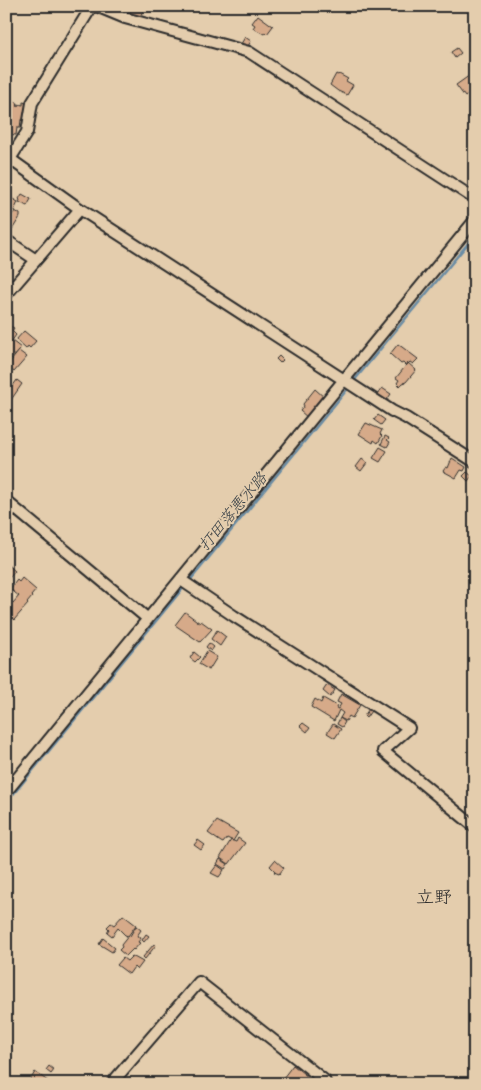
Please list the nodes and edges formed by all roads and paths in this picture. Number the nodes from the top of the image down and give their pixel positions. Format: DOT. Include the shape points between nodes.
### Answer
graph roads {
  1 [pos="94,6"];
  2 [pos="8,158"];
  3 [pos="475,199"];
  4 [pos="80,209"];
  5 [pos="475,220"];
  6 [pos="6,240"];
  7 [pos="36,260"];
  8 [pos="6,295"];
  9 [pos="345,379"];
  10 [pos="475,462"];
  11 [pos="6,501"];
  12 [pos="181,580"];
  13 [pos="148,619"];
  14 [pos="6,792"];
  15 [pos="475,828"];
  16 [pos="111,1084"];
  17 [pos="326,1084"];
  1 -- 2 [label="street" via="32,103 27,132"];
  1 -- 3 [label="street" via="125,18 249,52"];
  2 -- 4 [label="street"];
  4 -- 7 [label="street"];
  4 -- 9 [label="street"];
  5 -- 9 [label="street"];
  6 -- 7 [label="street"];
  7 -- 8 [label="street"];
  9 -- 10 [label="street"];
  9 -- 12 [label="street"];
  11 -- 13 [label="street"];
  12 -- 13 [label="street"];
  12 -- 15 [label="street" via="409,728 383,751"];
  13 -- 14 [label="street"];
  16 -- 17 [label="street" via="199,982"];
}
